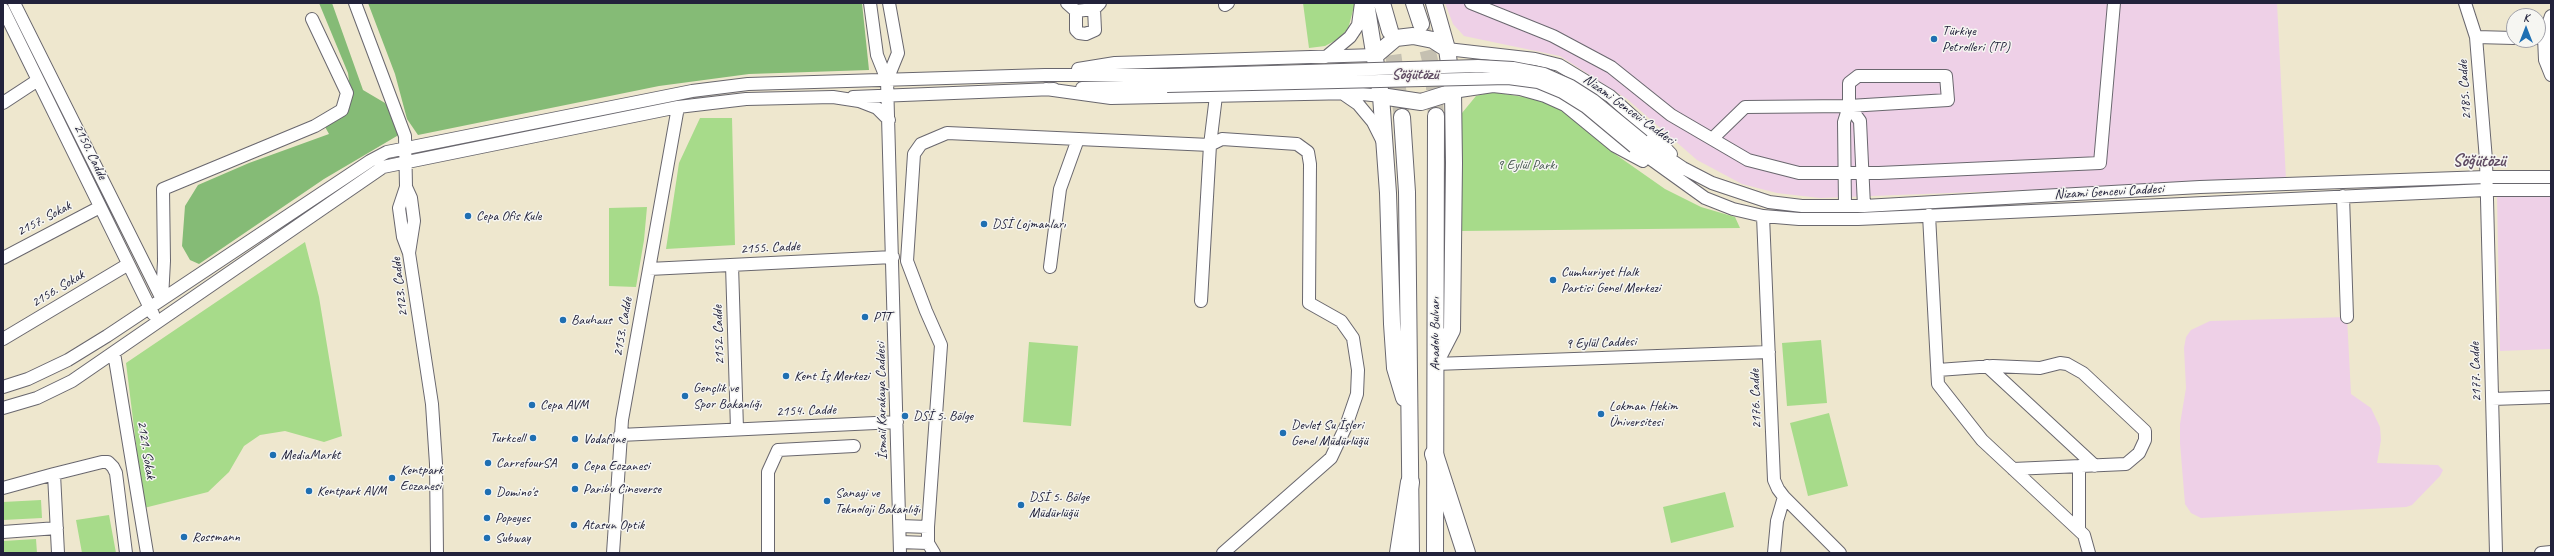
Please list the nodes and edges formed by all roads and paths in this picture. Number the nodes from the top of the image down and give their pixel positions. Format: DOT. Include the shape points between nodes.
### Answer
graph roads {
  1 [pos="14,3"];
  2 [pos="355,3"];
  3 [pos="870,3"];
  4 [pos="890,3"];
  5 [pos="1361,3"];
  6 [pos="1366,3"];
  7 [pos="1382,3"];
  8 [pos="1414,3"];
  9 [pos="1434,3"];
  10 [pos="1471,3"];
  11 [pos="2114,3"];
  12 [pos="2466,3"];
  13 [pos="1097,6"];
  14 [pos="1071,7"];
  15 [pos="3,10"];
  16 [pos="2551,16"];
  17 [pos="312,19"];
  18 [pos="1421,24"];
  19 [pos="2546,27"];
  20 [pos="1390,31"];
  21 [pos="2476,38"];
  22 [pos="2506,38"];
  23 [pos="2543,48"];
  24 [pos="1447,49"];
  25 [pos="1376,55"];
  26 [pos="1326,57"];
  27 [pos="1045,75"];
  28 [pos="2551,75"];
  29 [pos="38,80"];
  30 [pos="887,80"];
  31 [pos="1167,80"];
  32 [pos="1046,89"];
  33 [pos="1453,92"];
  34 [pos="1342,93"];
  35 [pos="907,95"];
  36 [pos="888,96"];
  37 [pos="1216,96"];
  38 [pos="1382,96"];
  39 [pos="833,97"];
  40 [pos="3,103"];
  41 [pos="1849,106"];
  42 [pos="678,107"];
  43 [pos="1436,116"];
  44 [pos="1402,118"];
  45 [pos="889,120"];
  46 [pos="1078,139"];
  47 [pos="1712,139"];
  48 [pos="1639,144"];
  49 [pos="1210,145"];
  50 [pos="406,148"];
  51 [pos="1386,148"];
  52 [pos="407,161"];
  53 [pos="1683,168"];
  54 [pos="1862,172"];
  55 [pos="1845,173"];
  56 [pos="2486,177"];
  57 [pos="2551,177"];
  58 [pos="1677,180"];
  59 [pos="2486,190"];
  60 [pos="2551,190"];
  61 [pos="2343,196"];
  62 [pos="1845,206"];
  63 [pos="1864,206"];
  64 [pos="100,207"];
  65 [pos="1929,215"];
  66 [pos="1763,216"];
  67 [pos="893,257"];
  68 [pos="3,258"];
  69 [pos="127,265"];
  70 [pos="732,265"];
  71 [pos="1050,267"];
  72 [pos="649,269"];
  73 [pos="162,299"];
  74 [pos="1201,300"];
  75 [pos="149,308"];
  76 [pos="169,314"];
  77 [pos="2347,317"];
  78 [pos="157,322"];
  79 [pos="3,339"];
  80 [pos="1769,352"];
  81 [pos="114,353"];
  82 [pos="1435,364"];
  83 [pos="1987,366"];
  84 [pos="1938,370"];
  85 [pos="3,386"];
  86 [pos="2551,397"];
  87 [pos="2492,399"];
  88 [pos="3,408"];
  89 [pos="1410,420"];
  90 [pos="897,422"];
  91 [pos="737,429"];
  92 [pos="620,435"];
  93 [pos="854,446"];
  94 [pos="1434,454"];
  95 [pos="2079,466"];
  96 [pos="2095,466"];
  97 [pos="2014,469"];
  98 [pos="54,474"];
  99 [pos="1410,482"];
  100 [pos="3,488"];
  101 [pos="1784,497"];
  102 [pos="900,526"];
  103 [pos="928,527"];
  104 [pos="57,528"];
  105 [pos="2079,530"];
  106 [pos="3,532"];
  107 [pos="900,548"];
  108 [pos="931,548"];
  109 [pos="2551,552"];
  110 [pos="58,553"];
  111 [pos="126,553"];
  112 [pos="147,553"];
  113 [pos="437,553"];
  114 [pos="613,553"];
  115 [pos="768,553"];
  116 [pos="1223,553"];
  117 [pos="1399,553"];
  118 [pos="1411,553"];
  119 [pos="1435,553"];
  120 [pos="1466,553"];
  121 [pos="1774,553"];
  122 [pos="1840,553"];
  123 [pos="2089,553"];
  124 [pos="2496,553"];
  125 [pos="2541,553"];
  1 -- 73 [label="street, 2150. Cadde"];
  2 -- 50 [label="street" via="400,117"];
  3 -- 30 [label="street, İsmail Karakaya Caddesi" via="877,55"];
  4 -- 30 [label="street, İsmail Karakaya Caddesi" via="898,53"];
  5 -- 26 [label="street" via="1358,24 1350,37"];
  6 -- 25 [label="main road"];
  7 -- 20 [label="main road"];
  8 -- 18 [label="main road"];
  9 -- 24 [label="main road"];
  10 -- 47 [label="street" via="1553,36 1611,67 1671,115"];
  11 -- 54 [label="street" via="2100,163"];
  12 -- 21 [label="street, 2185. Cadde"];
  13 -- 14 [label="street"];
  13 -- 14 [label="street" via="1095,30 1086,34 1076,30"];
  15 -- 29 [label="street, 2150. Cadde"];
  16 -- 19 [label="street"];
  17 -- 73 [label="street" via="347,93 342,110 315,126 163,189"];
  21 -- 22 [label="street"];
  21 -- 56 [label="street, 2185. Cadde"];
  23 -- 28 [label="street"];
  24 -- 25 [label="main road" via="1433,40 1413,36 1396,38"];
  24 -- 33 [label="main road"];
  24 -- 53 [label="street, Nizami Gencevi Caddesi" via="1528,58 1559,65 1610,96 1651,132"];
  25 -- 26 [label="street"];
  25 -- 38 [label="main road"];
  26 -- 27 [label="street" via="1115,63"];
  27 -- 30 [label="street"];
  27 -- 31 [label="street"];
  29 -- 40 [label="street"];
  29 -- 64 [label="street, 2150. Cadde"];
  30 -- 36 [label="street, İsmail Karakaya Caddesi"];
  30 -- 50 [label="street" via="797,82 692,91"];
  31 -- 32 [label="street"];
  31 -- 48 [label="street, Nizami Gencevi Caddesi, bridge" via="1414,74 1508,78 1538,82 1562,92"];
  32 -- 35 [label="street"];
  32 -- 37 [label="street" via="1111,98"];
  33 -- 38 [label="main road" via="1421,102"];
  33 -- 58 [label="street, Nizami Gencevi Caddesi" via="1494,86 1520,89 1544,96 1565,105 1615,146"];
  33 -- 82 [label="main road" via="1452,330"];
  34 -- 37 [label="street"];
  34 -- 38 [label="street"];
  34 -- 51 [label="street" via="1358,104 1373,122"];
  35 -- 36 [label="street"];
  35 -- 45 [label="street"];
  36 -- 39 [label="street"];
  36 -- 45 [label="street, İsmail Karakaya Caddesi"];
  37 -- 49 [label="street"];
  38 -- 51 [label="main road"];
  39 -- 42 [label="street" via="746,99"];
  39 -- 45 [label="street" via="859,101 877,108"];
  41 -- 41 [label="street" via="1849,83 1858,76 1946,76 1948,100"];
  41 -- 47 [label="street" via="1745,107"];
  41 -- 54 [label="street" via="1860,121"];
  41 -- 55 [label="street" via="1844,122"];
  42 -- 52 [label="street"];
  42 -- 72 [label="street, 2153. Cadde"];
  43 -- 82 [label="main road, Anadolu Bulvarı"];
  44 -- 89 [label="main road, Anadolu Bulvarı" via="1407,184"];
  45 -- 67 [label="street, İsmail Karakaya Caddesi"];
  46 -- 49 [label="street"];
  46 -- 71 [label="street" via="1060,189"];
  46 -- 103 [label="street" via="947,133 921,144 914,154 907,261 941,345"];
  47 -- 55 [label="street" via="1748,160 1799,173"];
  48 -- 53 [label="street, Nizami Gencevi Caddesi"];
  48 -- 58 [label="street, Nizami Gencevi Caddesi"];
  49 -- 74 [label="street"];
  49 -- 116 [label="street" via="1222,139 1297,144 1308,152 1309,303 1341,321 1353,338 1358,370 1357,394 1331,458"];
  50 -- 52 [label="street"];
  50 -- 73 [label="street" via="380,155"];
  51 -- 89 [label="main road" via="1396,368"];
  52 -- 76 [label="street" via="380,169"];
  52 -- 113 [label="street, 2123. Cadde" via="406,187 401,197 400,215 403,237 409,252 432,404"];
  53 -- 62 [label="street, Nizami Gencevi Caddesi" via="1712,183 1769,202 1802,206"];
  54 -- 55 [label="street"];
  54 -- 63 [label="street"];
  55 -- 62 [label="street"];
  56 -- 57 [label="street, Nizami Gencevi Caddesi"];
  56 -- 59 [label="street, 2185. Cadde"];
  56 -- 63 [label="street, Nizami Gencevi Caddesi" via="2200,187"];
  58 -- 66 [label="street, Nizami Gencevi Caddesi" via="1705,198 1733,209"];
  59 -- 60 [label="street, Nizami Gencevi Caddesi"];
  59 -- 61 [label="street, Nizami Gencevi Caddesi"];
  59 -- 87 [label="street, 2177. Cadde"];
  61 -- 65 [label="street, Nizami Gencevi Caddesi"];
  61 -- 77 [label="street"];
  62 -- 63 [label="street, Nizami Gencevi Caddesi"];
  64 -- 68 [label="street, 2157. Sokak"];
  64 -- 69 [label="street, 2150. Cadde"];
  65 -- 66 [label="street, Nizami Gencevi Caddesi" via="1858,219"];
  65 -- 84 [label="street"];
  66 -- 80 [label="street, 2176. Cadde"];
  67 -- 70 [label="street, 2155. Cadde"];
  67 -- 90 [label="street, İsmail Karakaya Caddesi"];
  69 -- 75 [label="street, 2150. Cadde"];
  69 -- 79 [label="street, 2156. Sokak"];
  70 -- 72 [label="street, 2155. Cadde"];
  70 -- 91 [label="street, 2152. Cadde"];
  72 -- 92 [label="street, 2153. Cadde"];
  73 -- 75 [label="street"];
  73 -- 76 [label="street, 2150. Cadde"];
  75 -- 78 [label="street, 2150. Cadde"];
  75 -- 85 [label="street" via="68,360 28,379"];
  76 -- 78 [label="street"];
  78 -- 81 [label="street"];
  80 -- 82 [label="street, 9 Eylül Caddesi"];
  80 -- 101 [label="street, 2176. Cadde" via="1774,480"];
  81 -- 88 [label="street" via="56,390"];
  81 -- 112 [label="street, 2121. Sokak"];
  82 -- 94 [label="main road, Anadolu Bulvarı"];
  83 -- 84 [label="street"];
  83 -- 96 [label="street"];
  83 -- 96 [label="street" via="2040,368 2060,363 2067,364 2083,373 2145,431 2145,440 2139,453 2126,464"];
  84 -- 97 [label="street" via="1938,384 1982,440"];
  86 -- 87 [label="street"];
  87 -- 124 [label="street, 2177. Cadde"];
  89 -- 99 [label="main road, Anadolu Bulvarı"];
  90 -- 91 [label="street, 2154. Cadde"];
  90 -- 102 [label="street, İsmail Karakaya Caddesi"];
  91 -- 92 [label="street, 2154. Cadde"];
  92 -- 114 [label="street, 2153. Cadde"];
  93 -- 115 [label="street" via="778,450 768,472"];
  94 -- 119 [label="main road, Anadolu Bulvarı"];
  94 -- 120 [label="highway"];
  95 -- 96 [label="street"];
  95 -- 97 [label="street"];
  95 -- 105 [label="street"];
  97 -- 105 [label="street"];
  98 -- 100 [label="street"];
  98 -- 104 [label="street"];
  98 -- 111 [label="street" via="108,462 116,473"];
  99 -- 117 [label="highway"];
  99 -- 118 [label="main road, Anadolu Bulvarı"];
  101 -- 121 [label="street" via="1777,521"];
  101 -- 122 [label="street, 2176. Cadde"];
  102 -- 103 [label="street"];
  102 -- 107 [label="street, İsmail Karakaya Caddesi"];
  103 -- 108 [label="street"];
  104 -- 106 [label="street"];
  104 -- 110 [label="street"];
  105 -- 123 [label="street" via="2084,535"];
  107 -- 108 [label="street"];
  109 -- 125 [label="street"];
}
